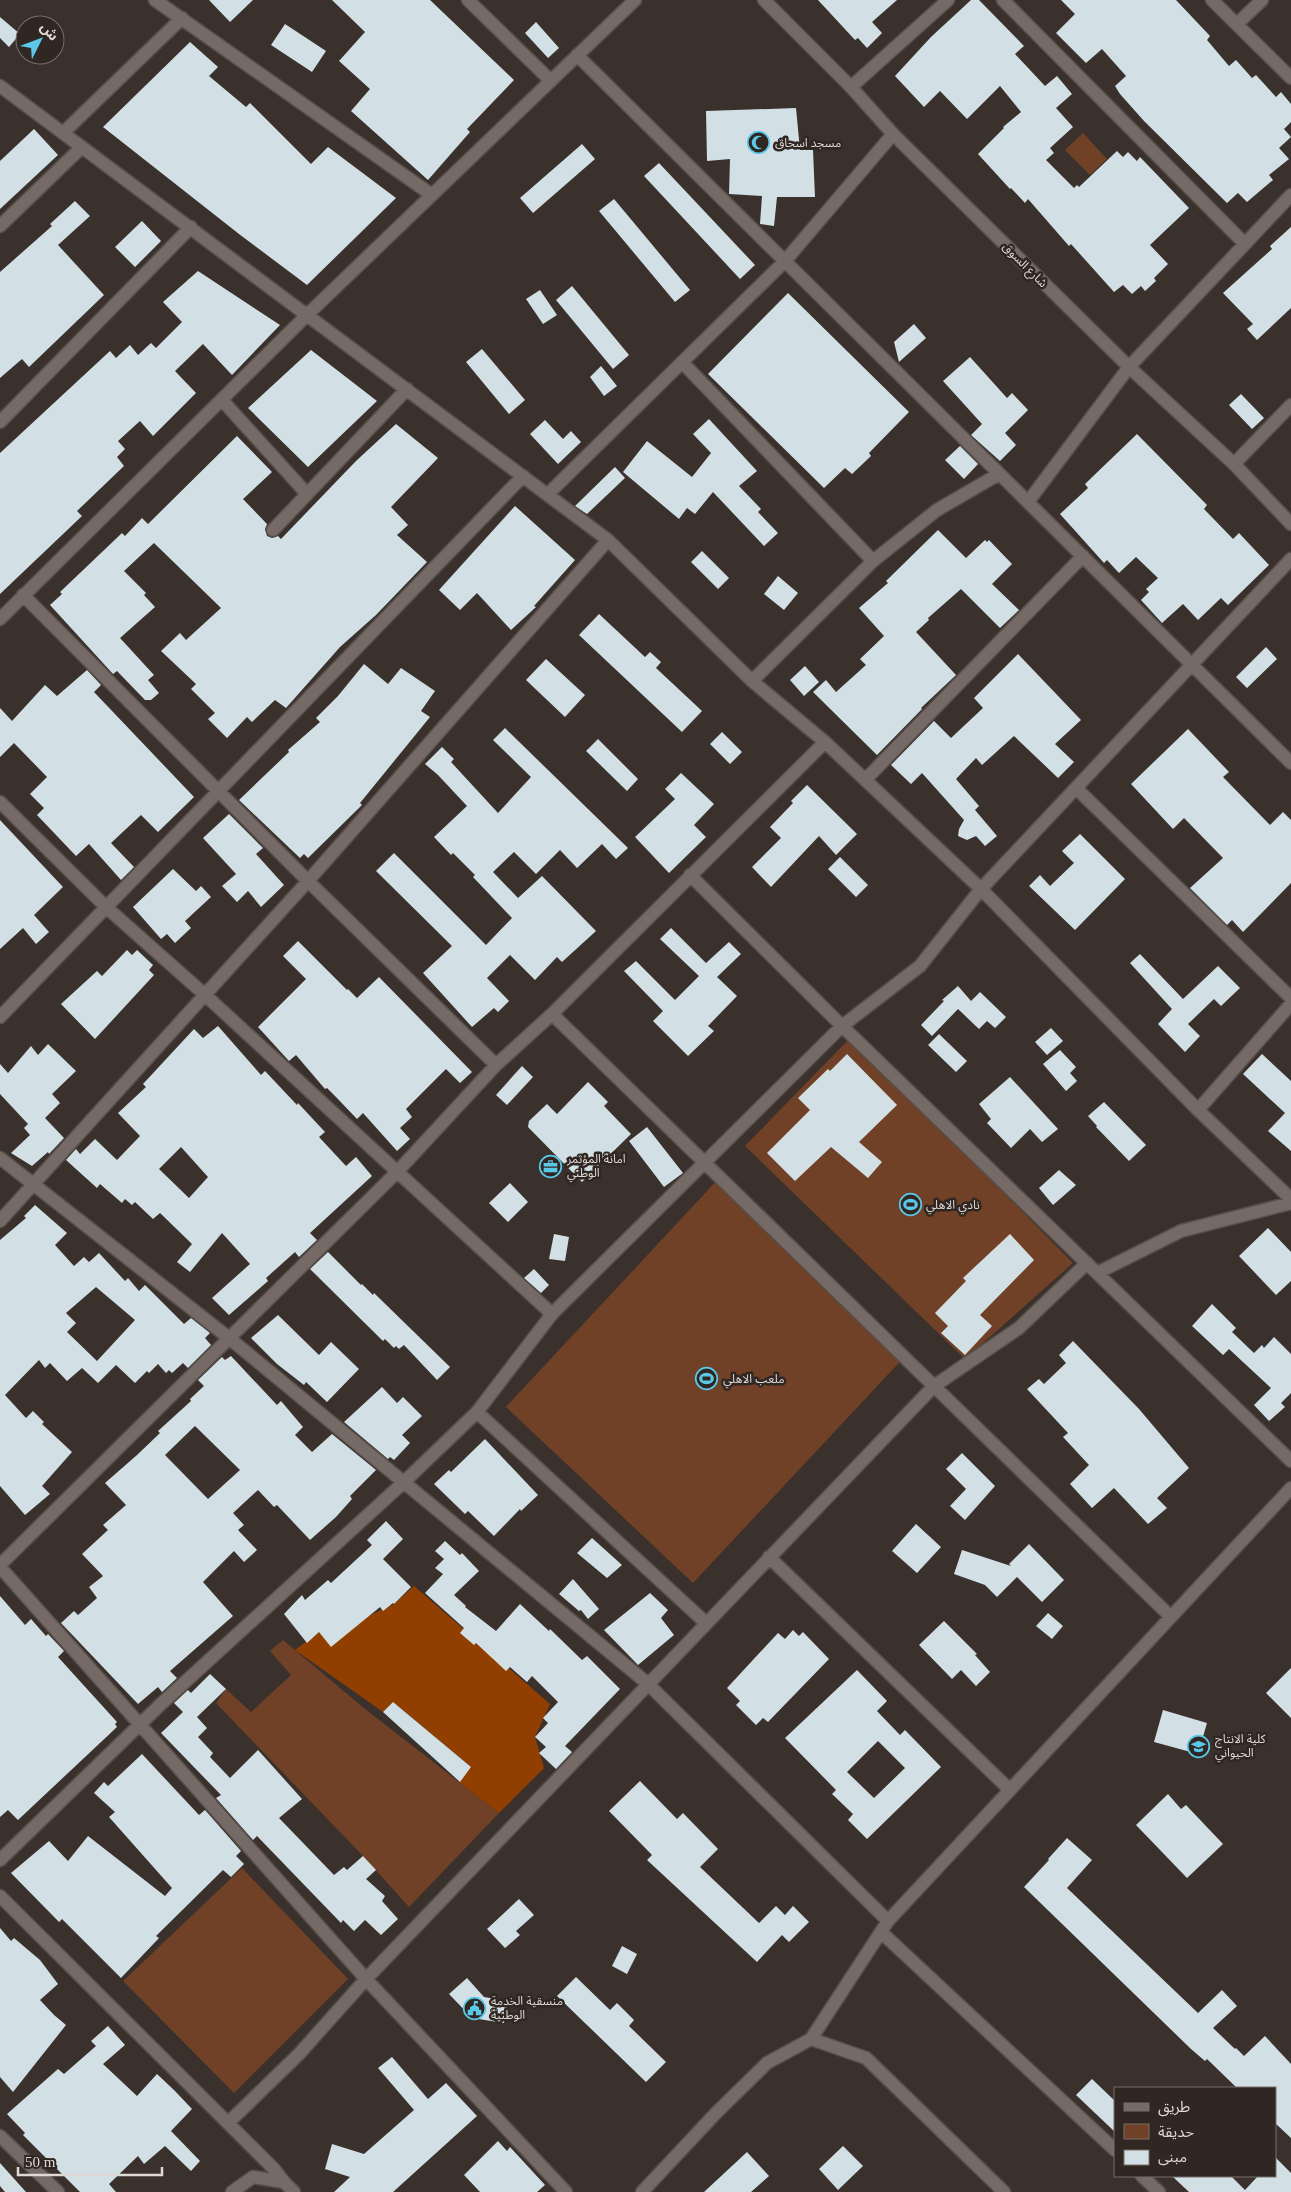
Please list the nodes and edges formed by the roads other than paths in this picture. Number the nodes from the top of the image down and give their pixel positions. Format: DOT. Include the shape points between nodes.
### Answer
graph roads {
  1 [pos="155,0"];
  2 [pos="468,0"];
  3 [pos="635,0"];
  4 [pos="764,0"];
  5 [pos="948,0"];
  6 [pos="1003,0"];
  7 [pos="1212,0"];
  8 [pos="1262,0"];
  9 [pos="182,18"];
  10 [pos="1237,24"];
  11 [pos="577,55"];
  12 [pos="1291,78"];
  13 [pos="551,81"];
  14 [pos="0,86"];
  15 [pos="851,88"];
  16 [pos="63,133"];
  17 [pos="893,134"];
  18 [pos="82,147"];
  19 [pos="432,195"];
  20 [pos="1291,195"];
  21 [pos="0,226"];
  22 [pos="192,227"];
  23 [pos="1244,244"];
  24 [pos="785,261"];
  25 [pos="308,314"];
  26 [pos="682,362"];
  27 [pos="1129,367"];
  28 [pos="407,388"];
  29 [pos="222,400"];
  30 [pos="1291,405"];
  31 [pos="0,422"];
  32 [pos="1234,464"];
  33 [pos="999,474"];
  34 [pos="524,476"];
  35 [pos="307,494"];
  36 [pos="549,494"];
  37 [pos="1028,502"];
  38 [pos="1291,524"];
  39 [pos="273,530"];
  40 [pos="608,540"];
  41 [pos="1083,556"];
  42 [pos="1291,559"];
  43 [pos="873,562"];
  44 [pos="23,596"];
  45 [pos="1,615"];
  46 [pos="1191,664"];
  47 [pos="752,681"];
  48 [pos="825,742"];
  49 [pos="1291,763"];
  50 [pos="865,780"];
  51 [pos="1076,788"];
  52 [pos="220,791"];
  53 [pos="0,802"];
  54 [pos="690,875"];
  55 [pos="308,882"];
  56 [pos="981,889"];
  57 [pos="106,907"];
  58 [pos="204,994"];
  59 [pos="1291,998"];
  60 [pos="1291,1004"];
  61 [pos="552,1014"];
  62 [pos="0,1017"];
  63 [pos="842,1026"];
  64 [pos="496,1065"];
  65 [pos="1198,1110"];
  66 [pos="0,1158"];
  67 [pos="704,1162"];
  68 [pos="397,1172"];
  69 [pos="32,1184"];
  70 [pos="1291,1199"];
  71 [pos="1291,1203"];
  72 [pos="0,1221"];
  73 [pos="1087,1263"];
  74 [pos="1097,1273"];
  75 [pos="552,1314"];
  76 [pos="230,1338"];
  77 [pos="934,1386"];
  78 [pos="477,1412"];
  79 [pos="1291,1461"];
  80 [pos="404,1482"];
  81 [pos="1291,1488"];
  82 [pos="769,1557"];
  83 [pos="0,1566"];
  84 [pos="1171,1617"];
  85 [pos="706,1622"];
  86 [pos="647,1683"];
  87 [pos="140,1726"];
  88 [pos="1010,1790"];
  89 [pos="0,1860"];
  90 [pos="0,1896"];
  91 [pos="884,1926"];
  92 [pos="366,1979"];
  93 [pos="811,2040"];
  94 [pos="228,2123"];
  95 [pos="0,2136"];
  96 [pos="1114,2149"];
  97 [pos="1143,2177"];
  98 [pos="284,2182"];
  99 [pos="58,2192"];
  100 [pos="232,2192"];
  101 [pos="294,2192"];
  102 [pos="566,2192"];
  103 [pos="642,2192"];
  104 [pos="1004,2192"];
  105 [pos="1159,2192"];
  1 -- 9 [label="street"];
  2 -- 13 [label="street"];
  3 -- 11 [label="street"];
  4 -- 15 [label="street, شارع السوق"];
  5 -- 15 [label="street"];
  6 -- 23 [label="street"];
  7 -- 10 [label="street"];
  8 -- 10 [label="street"];
  9 -- 16 [label="street"];
  9 -- 19 [label="street"];
  10 -- 12 [label="street"];
  11 -- 13 [label="street"];
  11 -- 24 [label="street"];
  13 -- 19 [label="street"];
  14 -- 16 [label="street"];
  15 -- 17 [label="street, شارع السوق"];
  16 -- 18 [label="street"];
  17 -- 24 [label="street"];
  17 -- 27 [label="street, شارع السوق"];
  18 -- 21 [label="street"];
  18 -- 22 [label="street"];
  19 -- 25 [label="street"];
  20 -- 23 [label="street"];
  22 -- 25 [label="street"];
  22 -- 31 [label="street"];
  23 -- 27 [label="street"];
  24 -- 26 [label="street"];
  24 -- 33 [label="street"];
  25 -- 28 [label="street"];
  25 -- 29 [label="street"];
  26 -- 36 [label="street"];
  26 -- 43 [label="street"];
  27 -- 32 [label="street, شارع السوق"];
  27 -- 37 [label="street"];
  28 -- 34 [label="street"];
  28 -- 35 [label="street"];
  29 -- 35 [label="street"];
  29 -- 44 [label="street"];
  30 -- 32 [label="street"];
  32 -- 38 [label="street, شارع السوق"];
  33 -- 37 [label="street"];
  33 -- 43 [label="street" via="937,510"];
  34 -- 36 [label="street"];
  34 -- 52 [label="street"];
  35 -- 39 [label="street"];
  36 -- 40 [label="street"];
  37 -- 41 [label="street"];
  40 -- 47 [label="street"];
  40 -- 55 [label="street"];
  41 -- 46 [label="street"];
  41 -- 50 [label="street"];
  42 -- 46 [label="street"];
  43 -- 47 [label="street"];
  44 -- 45 [label="street"];
  44 -- 52 [label="street"];
  46 -- 49 [label="street"];
  46 -- 51 [label="street"];
  47 -- 48 [label="street"];
  48 -- 50 [label="street"];
  48 -- 54 [label="street"];
  50 -- 56 [label="street"];
  51 -- 56 [label="street"];
  51 -- 59 [label="street"];
  52 -- 55 [label="street"];
  52 -- 57 [label="street"];
  53 -- 57 [label="street"];
  54 -- 61 [label="street"];
  54 -- 63 [label="street"];
  55 -- 58 [label="street"];
  55 -- 64 [label="street"];
  56 -- 63 [label="street" via="920,966"];
  56 -- 65 [label="street"];
  57 -- 58 [label="street"];
  57 -- 62 [label="street"];
  58 -- 68 [label="street"];
  58 -- 69 [label="street"];
  60 -- 65 [label="street"];
  61 -- 64 [label="street"];
  61 -- 67 [label="street"];
  63 -- 67 [label="street"];
  63 -- 73 [label="street"];
  64 -- 68 [label="street"];
  65 -- 70 [label="street"];
  66 -- 69 [label="street"];
  67 -- 75 [label="street"];
  67 -- 77 [label="street"];
  68 -- 75 [label="street"];
  68 -- 76 [label="street"];
  69 -- 72 [label="street"];
  69 -- 76 [label="street"];
  71 -- 74 [label="street" via="1181,1230"];
  73 -- 74 [label="street"];
  73 -- 77 [label="street" via="1019,1328"];
  74 -- 79 [label="street"];
  75 -- 78 [label="street"];
  76 -- 80 [label="street"];
  76 -- 83 [label="street"];
  77 -- 82 [label="street"];
  77 -- 84 [label="street"];
  78 -- 80 [label="street"];
  78 -- 85 [label="street"];
  80 -- 86 [label="street"];
  80 -- 87 [label="street"];
  81 -- 84 [label="street"];
  82 -- 85 [label="street"];
  82 -- 88 [label="street"];
  83 -- 87 [label="street"];
  84 -- 88 [label="street"];
  85 -- 86 [label="street"];
  86 -- 91 [label="street"];
  86 -- 92 [label="street"];
  87 -- 89 [label="street"];
  87 -- 92 [label="street"];
  88 -- 91 [label="street"];
  90 -- 94 [label="street"];
  91 -- 93 [label="street"];
  91 -- 96 [label="street"];
  92 -- 94 [label="street" via="299,2054"];
  92 -- 102 [label="street"];
  93 -- 103 [label="street" via="768,2063"];
  93 -- 104 [label="street" via="866,2058"];
  94 -- 98 [label="street"];
  95 -- 99 [label="street"];
  97 -- 105 [label="street"];
  98 -- 100 [label="street" via="253,2177"];
  98 -- 101 [label="street"];
}
